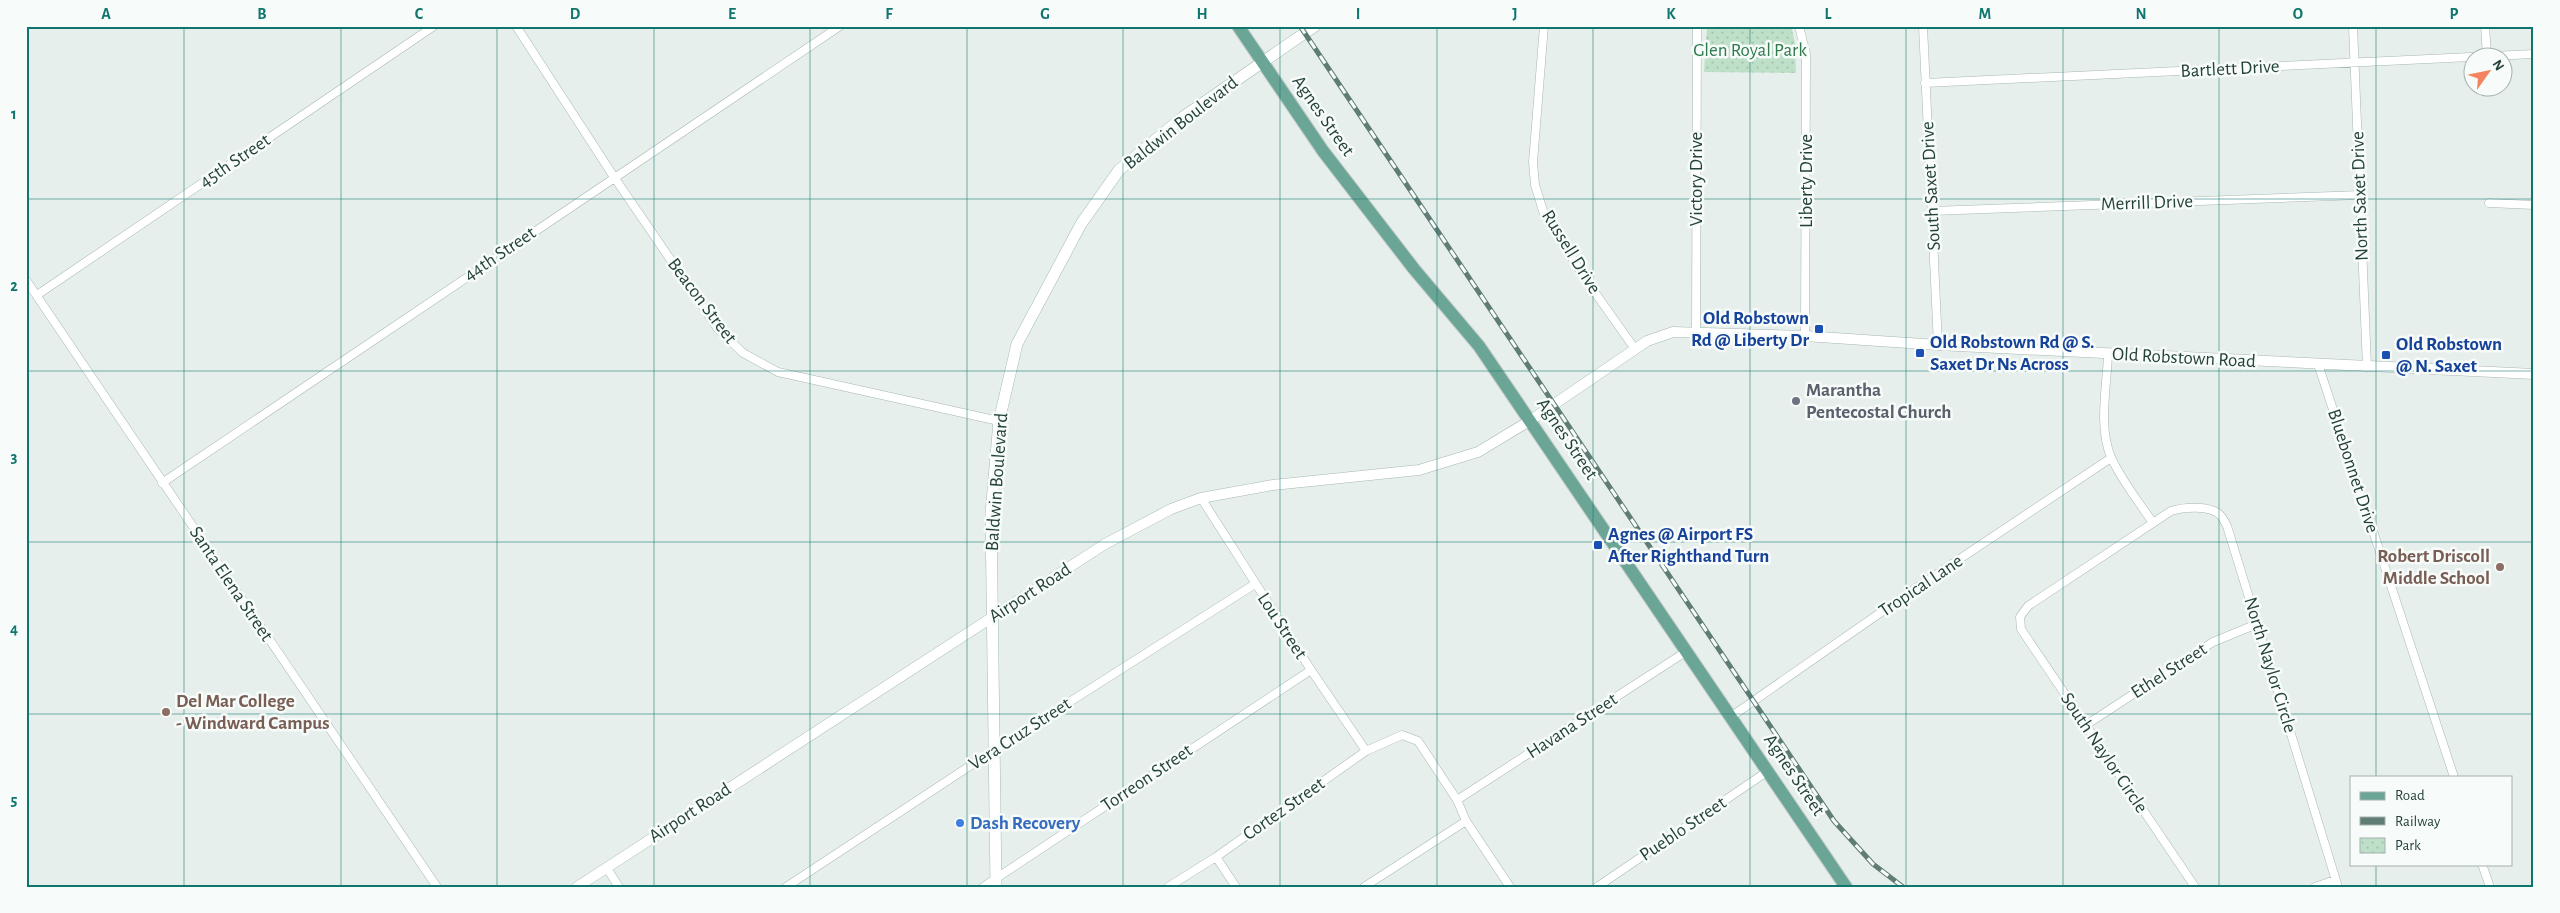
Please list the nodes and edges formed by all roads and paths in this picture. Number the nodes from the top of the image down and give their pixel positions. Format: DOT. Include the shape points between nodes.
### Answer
graph roads {
  1 [pos="434,26"];
  2 [pos="516,26"];
  3 [pos="840,26"];
  4 [pos="1238,26"];
  5 [pos="1315,26"];
  6 [pos="1544,26"];
  7 [pos="1697,26"];
  8 [pos="1799,26"];
  9 [pos="1923,26"];
  10 [pos="2353,26"];
  11 [pos="2485,26"];
  12 [pos="2486,48"];
  13 [pos="2534,54"];
  14 [pos="2512,55"];
  15 [pos="2462,57"];
  16 [pos="1262,61"];
  17 [pos="2354,63"];
  18 [pos="1925,83"];
  19 [pos="614,177"];
  20 [pos="2361,195"];
  21 [pos="2489,203"];
  22 [pos="2534,205"];
  23 [pos="1932,211"];
  24 [pos="26,280"];
  25 [pos="37,295"];
  26 [pos="1696,333"];
  27 [pos="1805,336"];
  28 [pos="1938,345"];
  29 [pos="1636,349"];
  30 [pos="2108,354"];
  31 [pos="2318,364"];
  32 [pos="2367,367"];
  33 [pos="2534,374"];
  34 [pos="1531,420"];
  35 [pos="999,421"];
  36 [pos="2111,458"];
  37 [pos="162,483"];
  38 [pos="1201,498"];
  39 [pos="2153,523"];
  40 [pos="1255,584"];
  41 [pos="993,617"];
  42 [pos="2020,617"];
  43 [pos="2257,624"];
  44 [pos="1687,651"];
  45 [pos="1311,670"];
  46 [pos="1732,716"];
  47 [pos="2086,725"];
  48 [pos="994,750"];
  49 [pos="1366,751"];
  50 [pos="1768,771"];
  51 [pos="2454,776"];
  52 [pos="1457,800"];
  53 [pos="1466,821"];
  54 [pos="1216,857"];
  55 [pos="2483,866"];
  56 [pos="606,867"];
  57 [pos="996,883"];
  58 [pos="2336,883"];
  59 [pos="437,887"];
  60 [pos="577,887"];
  61 [pos="619,887"];
  62 [pos="786,887"];
  63 [pos="983,887"];
  64 [pos="1168,887"];
  65 [pos="1236,887"];
  66 [pos="1364,887"];
  67 [pos="1510,887"];
  68 [pos="1597,887"];
  69 [pos="1846,887"];
  70 [pos="2195,887"];
  71 [pos="2315,887"];
  72 [pos="2490,887"];
  1 -- 25 [label="street, 45th Street"];
  2 -- 19 [label="street, Beacon Street"];
  3 -- 19 [label="street, 44th Street"];
  4 -- 16 [label="main road, Agnes Street"];
  5 -- 16 [label="main road, Baldwin Boulevard"];
  6 -- 29 [label="street, Russell Drive" via="1533,162 1535,185 1544,214"];
  7 -- 26 [label="street, Victory Drive"];
  8 -- 27 [label="street, Liberty Drive" via="1806,54"];
  9 -- 18 [label="street, South Saxet Drive"];
  10 -- 17 [label="street, North Saxet Drive"];
  11 -- 12 [label="street"];
  13 -- 14 [label="street, Bartlett Drive"];
  15 -- 17 [label="street, Bartlett Drive"];
  16 -- 34 [label="main road, Agnes Street" via="1324,151 1414,269 1479,346"];
  16 -- 35 [label="main road, Baldwin Boulevard" via="1183,117 1120,170 1080,224 1017,344"];
  17 -- 18 [label="street, Bartlett Drive"];
  17 -- 20 [label="street, North Saxet Drive"];
  18 -- 23 [label="street, South Saxet Drive"];
  19 -- 35 [label="street, Beacon Street" via="718,328 743,353 778,372"];
  19 -- 37 [label="street, 44th Street"];
  20 -- 23 [label="street, Merrill Drive"];
  20 -- 32 [label="street, North Saxet Drive"];
  21 -- 22 [label="street"];
  23 -- 28 [label="street, South Saxet Drive"];
  24 -- 25 [label="street, Santa Elena Street"];
  25 -- 37 [label="street, Santa Elena Street"];
  26 -- 27 [label="street, Old Robstown Road"];
  26 -- 29 [label="street, Old Robstown Road" via="1666,334"];
  27 -- 28 [label="street, Old Robstown Road"];
  28 -- 30 [label="street, Old Robstown Road"];
  29 -- 34 [label="street, Old Robstown Road"];
  30 -- 31 [label="street, Old Robstown Road"];
  30 -- 36 [label="street" via="2105,426"];
  31 -- 32 [label="street, Old Robstown Road"];
  31 -- 51 [label="street, Bluebonnet Drive"];
  32 -- 33 [label="street, Old Robstown Road"];
  34 -- 38 [label="street, Airport Road" via="1478,452 1419,470 1273,485"];
  34 -- 44 [label="main road, Agnes Street"];
  35 -- 41 [label="main road, Baldwin Boulevard" via="991,514"];
  36 -- 39 [label="street"];
  36 -- 46 [label="street, Tropical Lane"];
  37 -- 59 [label="street, Santa Elena Street"];
  38 -- 40 [label="street, Lou Street"];
  38 -- 41 [label="street, Airport Road" via="1171,509 1105,544"];
  39 -- 42 [label="street, North Naylor Circle" via="2028,606"];
  39 -- 43 [label="street, North Naylor Circle" via="2182,508 2215,511 2221,515"];
  40 -- 45 [label="street, Lou Street"];
  40 -- 48 [label="street, Vera Cruz Street"];
  41 -- 48 [label="main road, Baldwin Boulevard"];
  41 -- 56 [label="street, Airport Road"];
  42 -- 47 [label="street, South Naylor Circle" via="2021,629"];
  43 -- 47 [label="street, Ethel Street" via="2213,642"];
  43 -- 58 [label="street, North Naylor Circle"];
  44 -- 46 [label="main road, Agnes Street"];
  44 -- 52 [label="street, Havana Street"];
  45 -- 49 [label="street, Lou Street"];
  45 -- 57 [label="street, Torreon Street"];
  46 -- 50 [label="main road, Agnes Street"];
  47 -- 70 [label="street, South Naylor Circle"];
  48 -- 57 [label="main road, Baldwin Boulevard"];
  48 -- 62 [label="street, Vera Cruz Street"];
  49 -- 52 [label="street, Cortez Street" via="1402,735 1418,741"];
  49 -- 54 [label="street, Cortez Street"];
  50 -- 68 [label="street, Pueblo Street"];
  50 -- 69 [label="main road, Agnes Street"];
  52 -- 53 [label="street"];
  53 -- 66 [label="street"];
  53 -- 67 [label="street"];
  54 -- 64 [label="street, Cortez Street"];
  54 -- 65 [label="street"];
  55 -- 72 [label="street"];
  56 -- 60 [label="street, Airport Road"];
  56 -- 61 [label="street"];
  57 -- 63 [label="street, Torreon Street"];
  58 -- 71 [label="street"];
}
